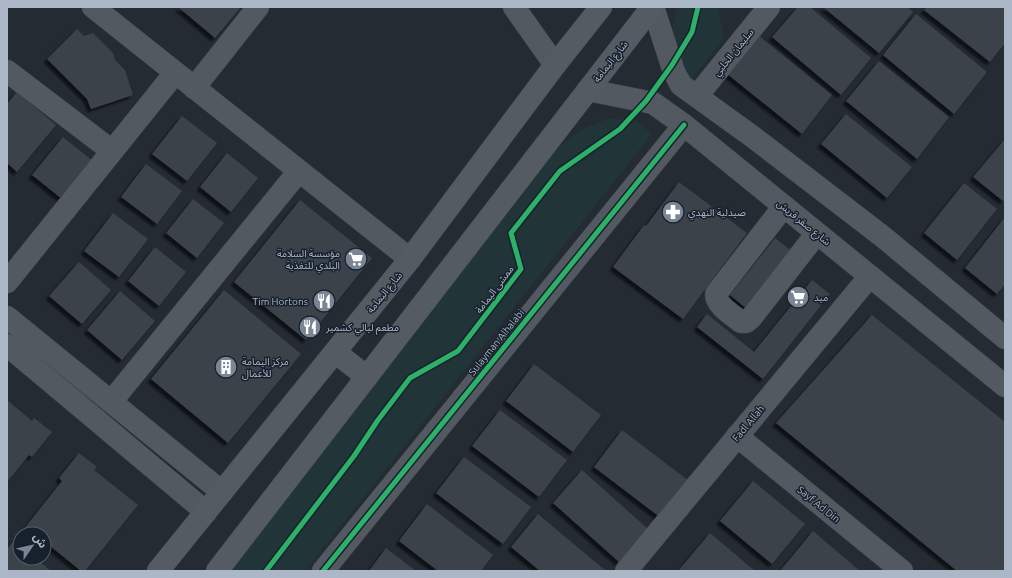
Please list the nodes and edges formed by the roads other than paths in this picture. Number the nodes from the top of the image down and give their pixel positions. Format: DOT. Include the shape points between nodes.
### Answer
graph roads {
  1 [pos="93,7"];
  2 [pos="258,7"];
  3 [pos="514,7"];
  4 [pos="601,7"];
  5 [pos="652,7"];
  6 [pos="769,7"];
  7 [pos="555,65"];
  8 [pos="7,71"];
  9 [pos="175,73"];
  10 [pos="194,88"];
  11 [pos="588,90"];
  12 [pos="697,96"];
  13 [pos="684,125"];
  14 [pos="764,146"];
  15 [pos="112,151"];
  16 [pos="299,171"];
  17 [pos="798,172"];
  18 [pos="747,176"];
  19 [pos="781,204"];
  20 [pos="818,233"];
  21 [pos="410,259"];
  22 [pos="870,276"];
  23 [pos="7,282"];
  24 [pos="7,317"];
  25 [pos="1005,338"];
  26 [pos="7,345"];
  27 [pos="335,352"];
  28 [pos="367,377"];
  29 [pos="1005,386"];
  30 [pos="111,402"];
  31 [pos="737,436"];
  32 [pos="222,492"];
  33 [pos="206,512"];
  34 [pos="893,568"];
  35 [pos="221,570"];
  36 [pos="158,571"];
  37 [pos="323,571"];
  38 [pos="626,571"];
  1 -- 9 [label="street"];
  2 -- 10 [label="street"];
  3 -- 7 [label="street"];
  4 -- 7 [label="main road, شارع اليمامة"];
  5 -- 11 [label="main road, شارع اليمامة"];
  5 -- 12 [label="street" via="674,72 681,85"];
  6 -- 12 [label="street, سليمان الحلبي"];
  7 -- 21 [label="main road, شارع اليمامة"];
  8 -- 15 [label="street"];
  9 -- 10 [label="street"];
  9 -- 15 [label="street"];
  10 -- 16 [label="street"];
  11 -- 13 [label="street, شارع صقر قريش" via="653,103"];
  11 -- 28 [label="main road, شارع اليمامة"];
  12 -- 14 [label="street"];
  13 -- 18 [label="street, شارع صقر قريش"];
  13 -- 37 [label="street, Sulayman Alhalabi"];
  14 -- 17 [label="street"];
  14 -- 18 [label="street" via="768,166 762,173"];
  15 -- 23 [label="street"];
  16 -- 21 [label="street"];
  16 -- 30 [label="street"];
  17 -- 19 [label="street" via="779,177 773,185"];
  17 -- 25 [label="street" via="882,236"];
  18 -- 19 [label="street, شارع صقر قريش"];
  19 -- 20 [label="street, شارع صقر قريش"];
  19 -- 20 [label="street" via="716,294 719,304 741,322 751,318"];
  20 -- 22 [label="street, شارع صقر قريش"];
  21 -- 27 [label="main road, شارع اليمامة"];
  22 -- 29 [label="street, شارع صقر قريش"];
  22 -- 31 [label="street, Fadl Allah"];
  24 -- 30 [label="street"];
  26 -- 33 [label="street"];
  27 -- 28 [label="main road"];
  27 -- 32 [label="main road, شارع اليمامة"];
  28 -- 35 [label="main road, شارع اليمامة"];
  30 -- 32 [label="street"];
  31 -- 34 [label="street, Sayf Ad Din"];
  31 -- 38 [label="street, Fadl Allah"];
  32 -- 33 [label="main road, شارع اليمامة"];
  33 -- 36 [label="main road, شارع اليمامة"];
}
